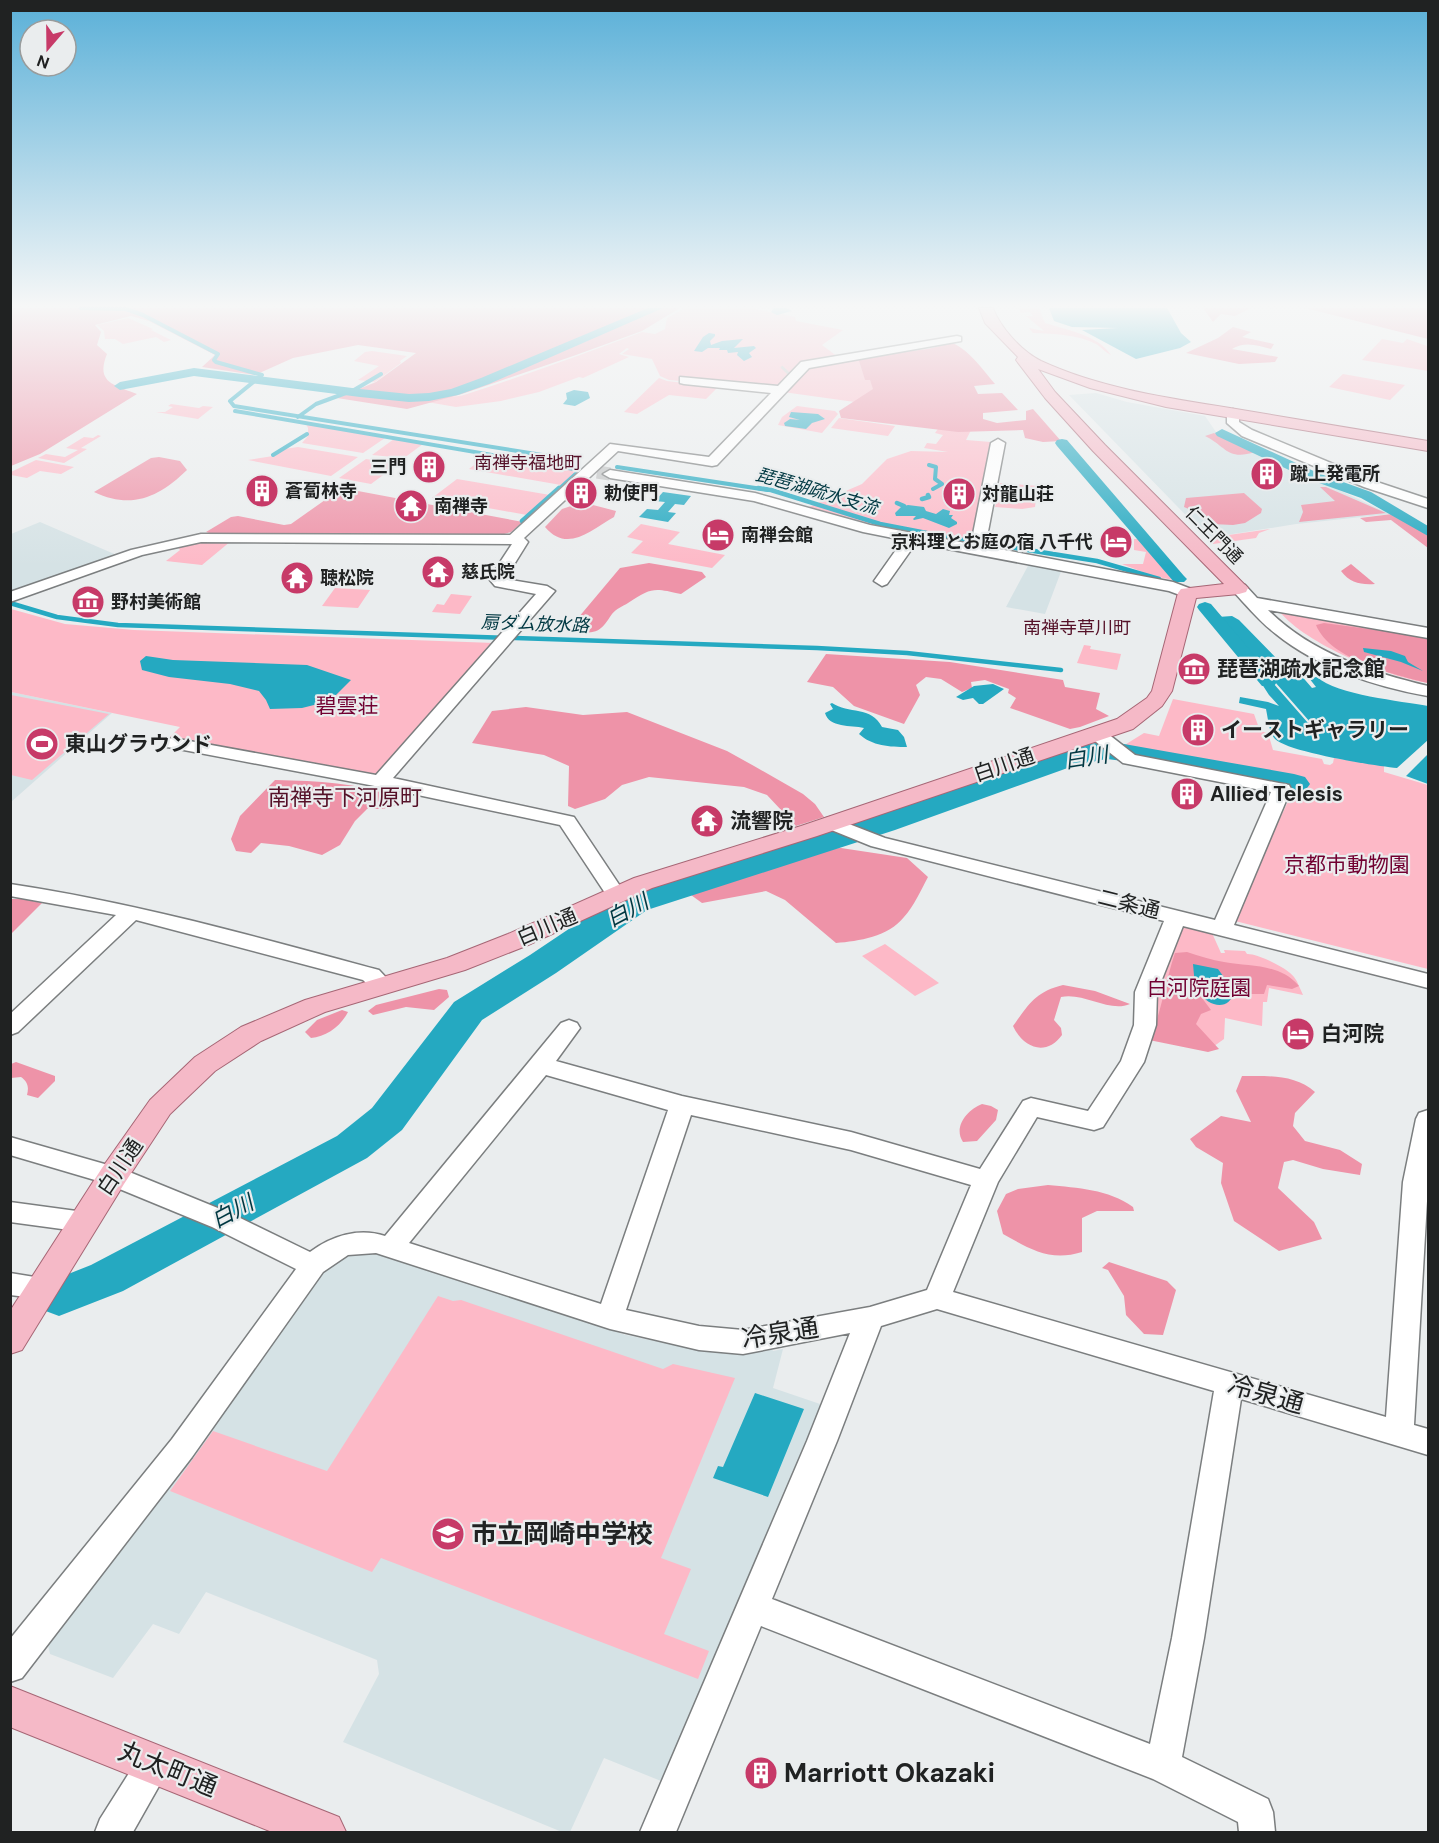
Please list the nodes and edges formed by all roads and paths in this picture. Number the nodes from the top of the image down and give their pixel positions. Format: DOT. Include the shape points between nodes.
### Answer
graph roads {
  1 [pos="776,394"];
  2 [pos="1120,394"];
  3 [pos="1132,394"];
  4 [pos="1152,394"];
  5 [pos="1055,395"];
  6 [pos="1233,413"];
  7 [pos="998,444"];
  8 [pos="1428,446"];
  9 [pos="599,472"];
  10 [pos="1428,504"];
  11 [pos="912,538"];
  12 [pos="514,539"];
  13 [pos="989,552"];
  14 [pos="882,581"];
  15 [pos="1188,593"];
  16 [pos="1245,595"];
  17 [pos="10,597"];
  18 [pos="1428,633"];
  19 [pos="1428,691"];
  20 [pos="1105,739"];
  21 [pos="173,743"];
  22 [pos="380,781"];
  23 [pos="835,826"];
  24 [pos="10,890"];
  25 [pos="616,895"];
  26 [pos="132,913"];
  27 [pos="1176,916"];
  28 [pos="1222,928"];
  29 [pos="1428,981"];
  30 [pos="382,986"];
  31 [pos="10,1027"];
  32 [pos="569,1028"];
  33 [pos="541,1065"];
  34 [pos="682,1105"];
  35 [pos="1428,1119"];
  36 [pos="10,1146"];
  37 [pos="113,1176"];
  38 [pos="986,1180"];
  39 [pos="10,1212"];
  40 [pos="84,1222"];
  41 [pos="390,1248"];
  42 [pos="314,1265"];
  43 [pos="10,1284"];
  44 [pos="43,1288"];
  45 [pos="937,1298"];
  46 [pos="610,1318"];
  47 [pos="870,1318"];
  48 [pos="10,1340"];
  49 [pos="1229,1383"];
  50 [pos="1400,1433"];
  51 [pos="1428,1442"];
  52 [pos="753,1607"];
  53 [pos="10,1666"];
  54 [pos="10,1706"];
  55 [pos="155,1763"];
  56 [pos="1163,1766"];
  57 [pos="112,1833"];
  58 [pos="324,1833"];
  59 [pos="658,1833"];
  60 [pos="1257,1833"];
  1 -- 9 [label="street" via="712,462 615,447"];
  2 -- 6 [label="main road"];
  3 -- 6 [label="main road"];
  4 -- 6 [label="main road"];
  5 -- 16 [label="main road, 仁王門通" via="1100,448"];
  6 -- 8 [label="main road"];
  6 -- 10 [label="street" via="1233,423 1247,432"];
  7 -- 13 [label="street" via="978,543"];
  9 -- 11 [label="street" via="755,497 846,524"];
  9 -- 12 [label="street"];
  11 -- 13 [label="street"];
  11 -- 14 [label="street"];
  12 -- 17 [label="street" via="201,538 140,552"];
  12 -- 22 [label="street" via="521,542 497,579 500,583 546,591"];
  13 -- 15 [label="street"];
  15 -- 16 [label="main road" via="1215,590"];
  15 -- 20 [label="main road, 白川通" via="1158,699"];
  16 -- 18 [label="street" via="1361,623"];
  16 -- 19 [label="street, 仁王門通" via="1282,630 1322,655 1375,677"];
  20 -- 23 [label="main road, 白川通"];
  20 -- 28 [label="street" via="1129,759 1282,789"];
  21 -- 22 [label="street"];
  22 -- 25 [label="street" via="567,821"];
  23 -- 25 [label="main road, 白川通" via="643,883"];
  23 -- 27 [label="street, 二条通" via="862,837"];
  24 -- 26 [label="street"];
  25 -- 30 [label="main road, 白川通" via="456,964"];
  26 -- 30 [label="street" via="371,975"];
  26 -- 31 [label="street"];
  27 -- 28 [label="street, 二条通"];
  27 -- 38 [label="street" via="1146,992 1145,1025 1131,1062 1094,1121 1031,1107"];
  28 -- 29 [label="street, 二条通"];
  30 -- 37 [label="main road, 白川通" via="269,1025 205,1064 160,1107"];
  32 -- 33 [label="street"];
  33 -- 34 [label="street"];
  33 -- 41 [label="street"];
  34 -- 38 [label="street" via="851,1141"];
  34 -- 46 [label="street"];
  35 -- 50 [label="street" via="1416,1182"];
  36 -- 37 [label="street"];
  37 -- 40 [label="main road, 白川通"];
  37 -- 42 [label="street" via="221,1220"];
  38 -- 45 [label="street"];
  39 -- 40 [label="street"];
  40 -- 44 [label="main road, 白川通"];
  41 -- 42 [label="street, 冷泉通" via="376,1243 344,1244"];
  41 -- 46 [label="street, 冷泉通"];
  42 -- 53 [label="street, 冷泉通" via="182,1448"];
  43 -- 44 [label="street"];
  44 -- 48 [label="main road, 白川通"];
  45 -- 47 [label="street, 冷泉通"];
  45 -- 49 [label="street, 冷泉通"];
  46 -- 47 [label="street, 冷泉通" via="699,1338 742,1342"];
  47 -- 52 [label="street"];
  49 -- 50 [label="street, 冷泉通"];
  49 -- 56 [label="street"];
  50 -- 51 [label="street, 冷泉通"];
  52 -- 56 [label="street"];
  52 -- 59 [label="street"];
  54 -- 55 [label="main road, 丸太町通"];
  55 -- 57 [label="street"];
  55 -- 58 [label="main road, 丸太町通"];
  56 -- 60 [label="street" via="1255,1812"];
}
